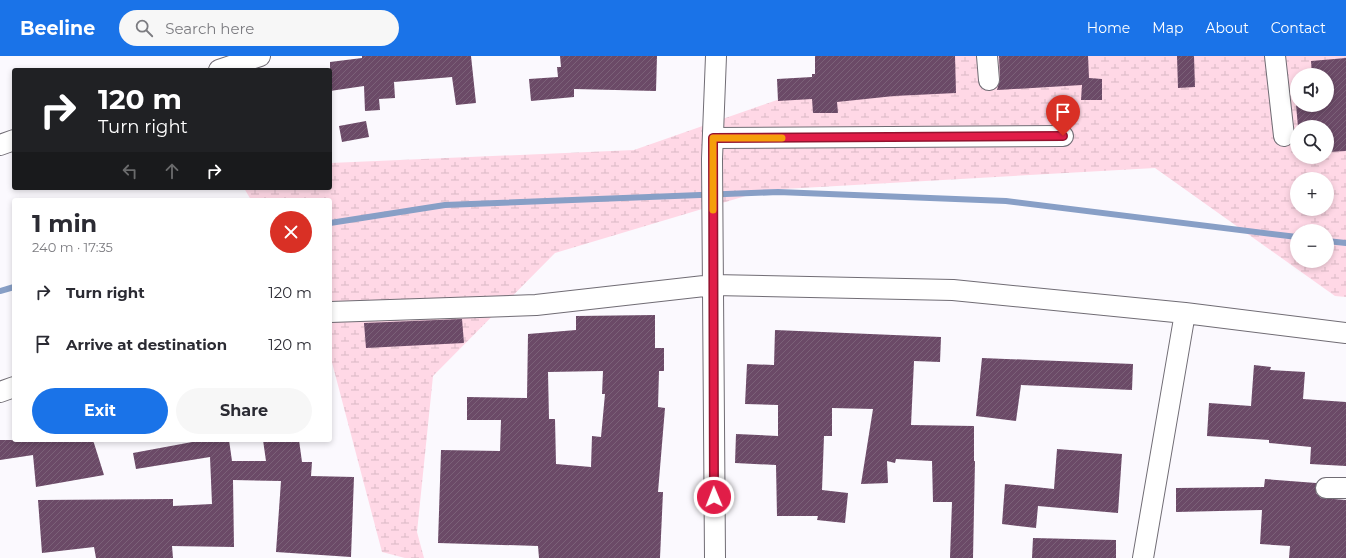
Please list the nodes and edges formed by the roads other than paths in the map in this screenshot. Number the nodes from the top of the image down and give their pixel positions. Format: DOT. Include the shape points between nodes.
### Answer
graph roads {
  1 [pos="260,56"];
  2 [pos="716,56"];
  3 [pos="987,56"];
  4 [pos="1275,56"];
  5 [pos="225,68"];
  6 [pos="989,80"];
  7 [pos="1063,136"];
  8 [pos="1284,136"];
  9 [pos="713,138"];
  10 [pos="12,141"];
  11 [pos="0,145"];
  12 [pos="713,285"];
  13 [pos="332,312"];
  14 [pos="1185,313"];
  15 [pos="1346,332"];
  16 [pos="12,388"];
  17 [pos="0,392"];
  18 [pos="1326,488"];
  19 [pos="1346,488"];
  20 [pos="715,558"];
  21 [pos="1143,558"];
  1 -- 5 [label="street"];
  2 -- 9 [label="street"];
  3 -- 6 [label="street"];
  4 -- 8 [label="street"];
  7 -- 9 [label="street"];
  9 -- 12 [label="street"];
  10 -- 11 [label="street"];
  12 -- 13 [label="street" via="536,305"];
  12 -- 14 [label="street" via="953,290"];
  12 -- 20 [label="street"];
  14 -- 15 [label="street"];
  14 -- 21 [label="street"];
  16 -- 17 [label="street"];
  18 -- 19 [label="street"];
}
